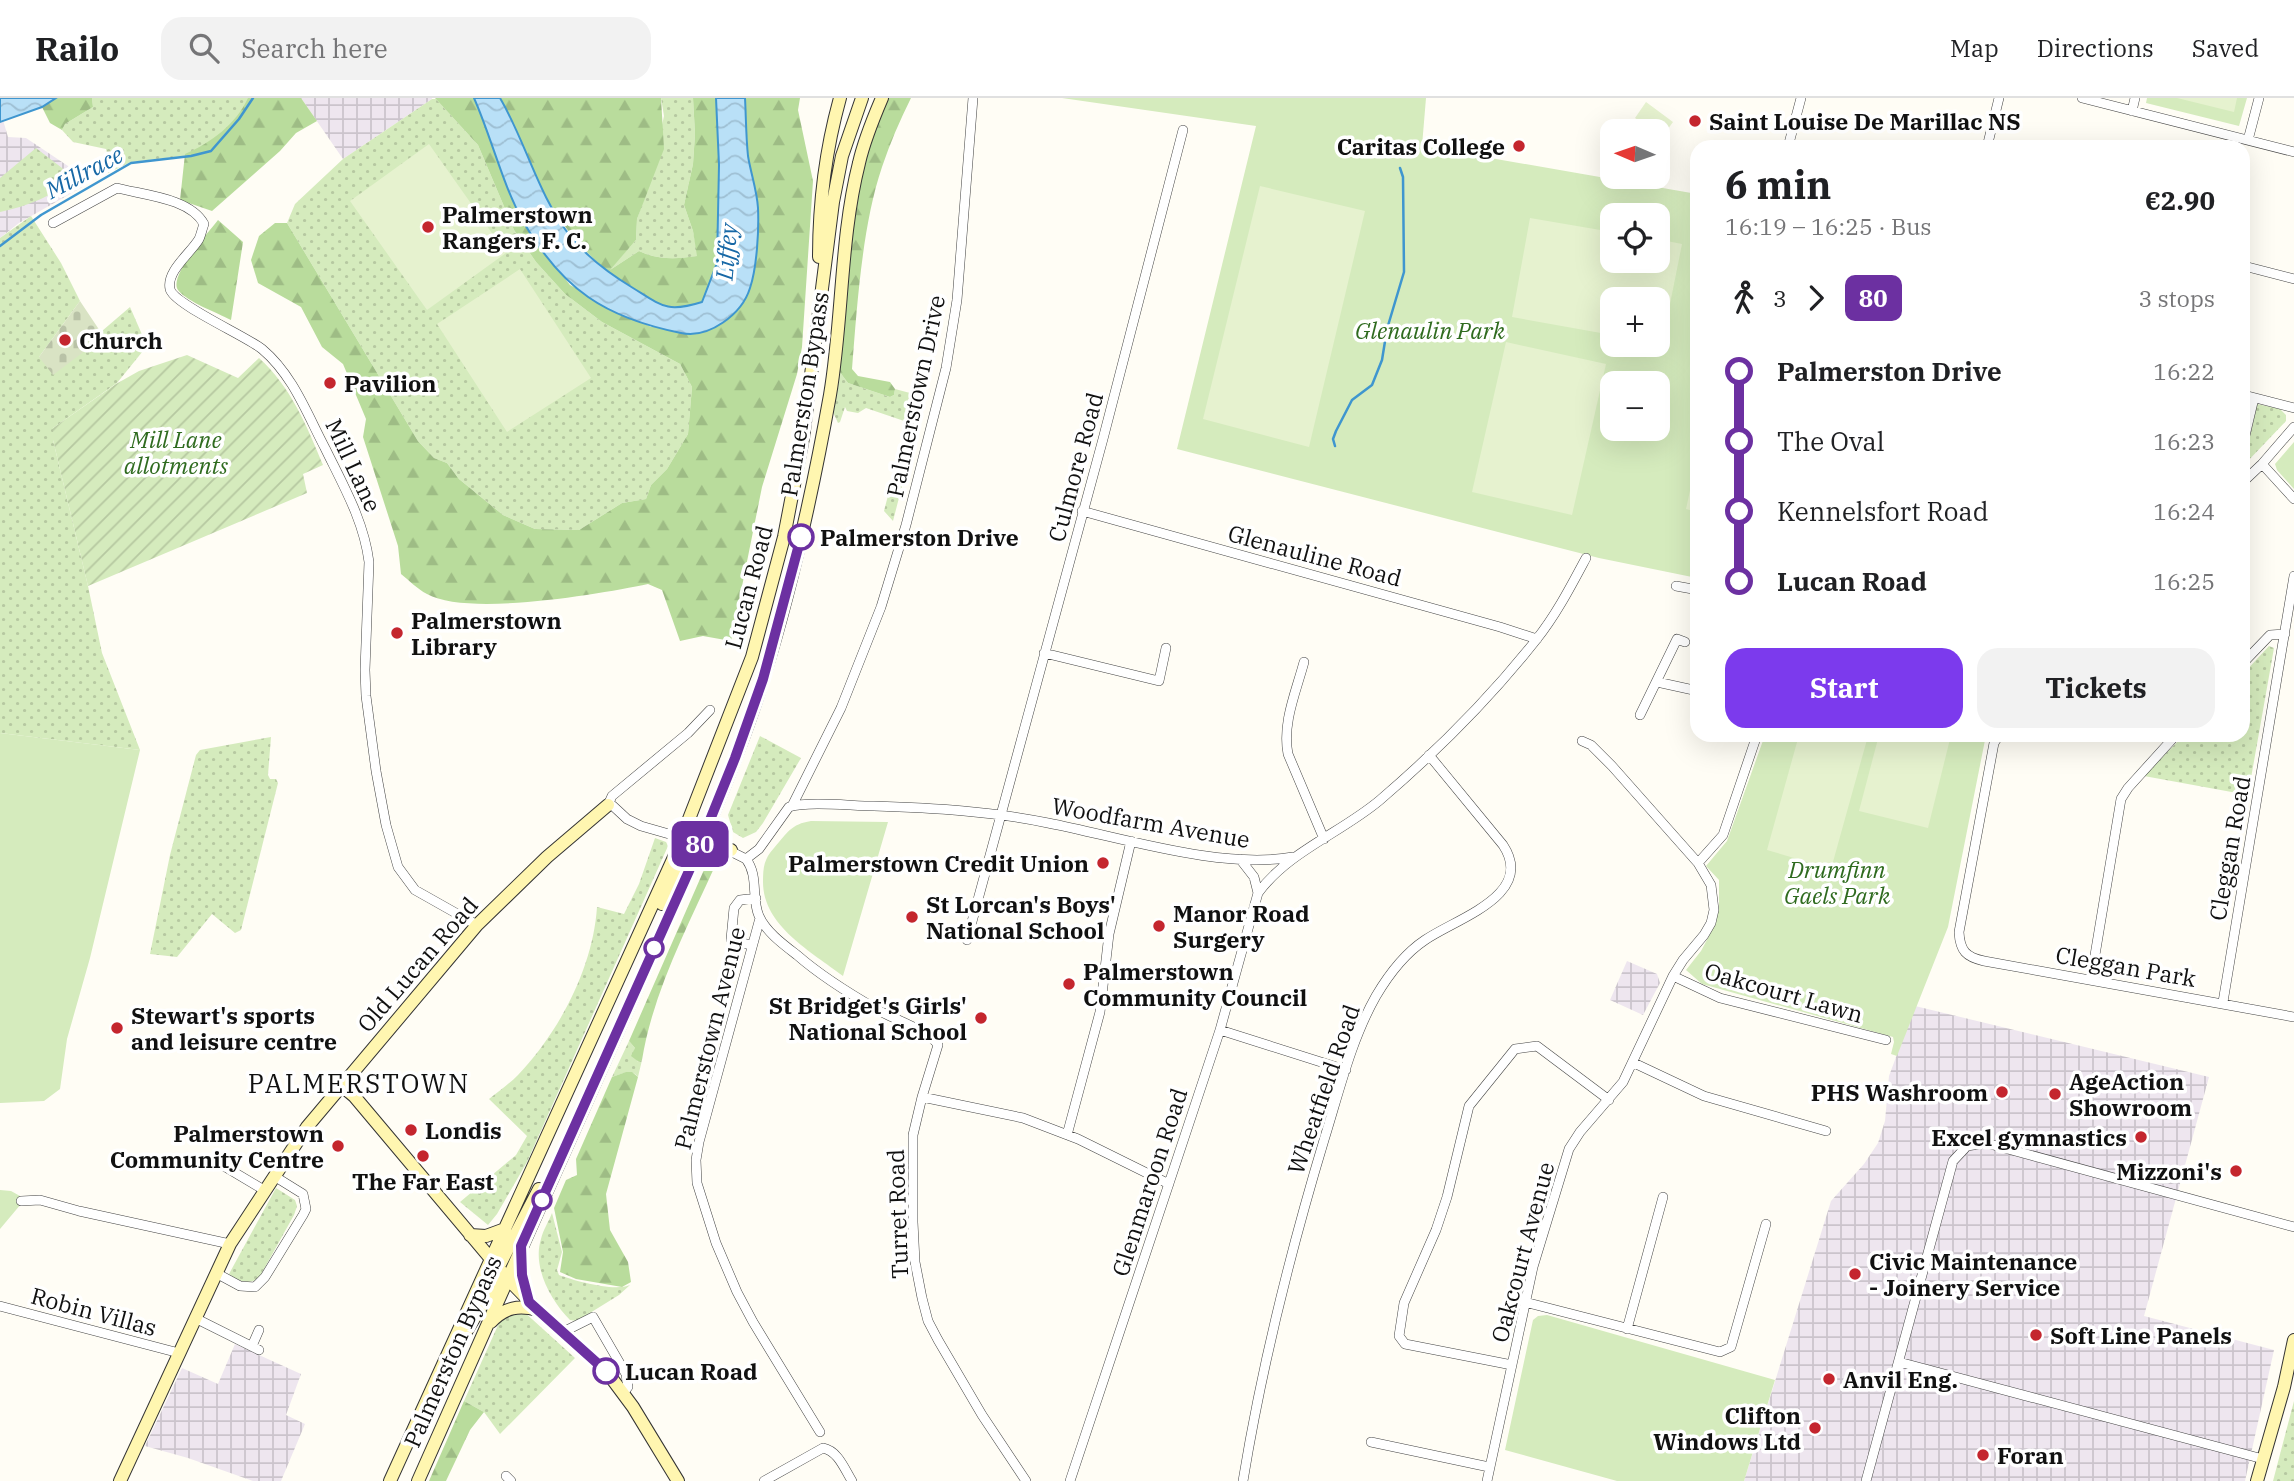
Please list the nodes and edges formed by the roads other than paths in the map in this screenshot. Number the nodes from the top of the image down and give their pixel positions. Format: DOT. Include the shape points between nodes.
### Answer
graph roads {
  1 [pos="840,98"];
  2 [pos="862,98"];
  3 [pos="882,98"];
  4 [pos="974,98"];
  5 [pos="1801,98"];
  6 [pos="1999,98"];
  7 [pos="2082,98"];
  8 [pos="2135,98"];
  9 [pos="2259,98"];
  10 [pos="2132,111"];
  11 [pos="1183,130"];
  12 [pos="1790,140"];
  13 [pos="1989,140"];
  14 [pos="2248,140"];
  15 [pos="2250,141"];
  16 [pos="2294,152"];
  17 [pos="52,223"];
  18 [pos="2250,268"];
  19 [pos="2294,279"];
  20 [pos="820,302"];
  21 [pos="2250,397"];
  22 [pos="2254,398"];
  23 [pos="2294,408"];
  24 [pos="2250,415"];
  25 [pos="2294,427"];
  26 [pos="2262,464"];
  27 [pos="2250,475"];
  28 [pos="2294,499"];
  29 [pos="1082,511"];
  30 [pos="1586,558"];
  31 [pos="2294,576"];
  32 [pos="1676,586"];
  33 [pos="1690,589"];
  34 [pos="2285,634"];
  35 [pos="1537,639"];
  36 [pos="1685,642"];
  37 [pos="1166,648"];
  38 [pos="1044,653"];
  39 [pos="2250,656"];
  40 [pos="1304,662"];
  41 [pos="1657,682"];
  42 [pos="1690,689"];
  43 [pos="710,710"];
  44 [pos="1640,715"];
  45 [pos="1582,741"];
  46 [pos="1755,742"];
  47 [pos="1995,742"];
  48 [pos="2170,742"];
  49 [pos="1429,755"];
  50 [pos="735,758"];
  51 [pos="712,762"];
  52 [pos="608,805"];
  53 [pos="792,806"];
  54 [pos="1002,814"];
  55 [pos="685,830"];
  56 [pos="703,837"];
  57 [pos="1324,839"];
  58 [pos="1131,841"];
  59 [pos="731,850"];
  60 [pos="1293,858"];
  61 [pos="746,859"];
  62 [pos="1240,859"];
  63 [pos="693,862"];
  64 [pos="1698,863"];
  65 [pos="1258,893"];
  66 [pos="756,898"];
  67 [pos="760,918"];
  68 [pos="477,925"];
  69 [pos="967,940"];
  70 [pos="752,944"];
  71 [pos="628,961"];
  72 [pos="1673,976"];
  73 [pos="2091,979"];
  74 [pos="2223,1002"];
  75 [pos="2294,1017"];
  76 [pos="1220,1030"];
  77 [pos="1886,1040"];
  78 [pos="1634,1063"];
  79 [pos="1346,1070"];
  80 [pos="342,1086"];
  81 [pos="922,1097"];
  82 [pos="1609,1100"];
  83 [pos="574,1128"];
  84 [pos="1826,1131"];
  85 [pos="1067,1135"];
  86 [pos="212,1159"];
  87 [pos="274,1176"];
  88 [pos="1169,1184"];
  89 [pos="264,1190"];
  90 [pos="1663,1196"];
  91 [pos="21,1200"];
  92 [pos="1766,1224"];
  93 [pos="2294,1227"];
  94 [pos="506,1229"];
  95 [pos="473,1238"];
  96 [pos="230,1244"];
  97 [pos="521,1246"];
  98 [pos="499,1270"];
  99 [pos="216,1273"];
  100 [pos="478,1290"];
  101 [pos="1525,1302"];
  102 [pos="534,1306"];
  103 [pos="0,1307"];
  104 [pos="195,1318"];
  105 [pos="1627,1329"];
  106 [pos="259,1330"];
  107 [pos="485,1330"];
  108 [pos="562,1332"];
  109 [pos="2294,1340"];
  110 [pos="179,1353"];
  111 [pos="1899,1362"];
  112 [pos="1512,1365"];
  113 [pos="432,1387"];
  114 [pos="624,1392"];
  115 [pos="820,1432"];
  116 [pos="1371,1442"];
  117 [pos="2263,1459"];
  118 [pos="1489,1467"];
  119 [pos="120,1481"];
  120 [pos="390,1481"];
  121 [pos="418,1481"];
  122 [pos="678,1481"];
  123 [pos="764,1481"];
  124 [pos="852,1481"];
  125 [pos="1026,1481"];
  126 [pos="1070,1481"];
  127 [pos="1243,1481"];
  128 [pos="1487,1481"];
  129 [pos="1866,1481"];
  130 [pos="2257,1481"];
  1 -- 20 [label="main road" via="824,164"];
  2 -- 20 [label="main road" via="842,156"];
  3 -- 50 [label="main road, Palmerston Bypass" via="859,162 834,371 811,492 763,679"];
  4 -- 53 [label="street, Palmerstown Drive" via="957,300 946,368 906,525 881,607 841,708"];
  5 -- 12 [label="street"];
  6 -- 13 [label="street"];
  7 -- 10 [label="street"];
  8 -- 10 [label="street"];
  9 -- 14 [label="street"];
  10 -- 14 [label="street"];
  11 -- 29 [label="street, Culmore Road"];
  15 -- 16 [label="street"];
  17 -- 68 [label="street, Mill Lane" via="117,188 199,214 204,224 199,239 176,268 169,285 171,293 271,358 293,385 314,424 368,546 368,708 386,825 398,867 415,890"];
  18 -- 19 [label="street"];
  20 -- 51 [label="main road, Lucan Road" via="803,438 784,537 752,657"];
  21 -- 22 [label="street"];
  22 -- 23 [label="street"];
  22 -- 24 [label="street"];
  25 -- 26 [label="street"];
  26 -- 27 [label="street"];
  26 -- 28 [label="street"];
  29 -- 35 [label="street, Glenauline Road"];
  29 -- 38 [label="street, Culmore Road"];
  30 -- 35 [label="street, Glenmaroon Road"];
  31 -- 34 [label="street, Cleggan Road"];
  32 -- 33 [label="street"];
  34 -- 39 [label="street" via="2270,635"];
  34 -- 74 [label="street, Cleggan Road"];
  35 -- 49 [label="street, Glenmaroon Road"];
  36 -- 41 [label="street" via="1677,639"];
  37 -- 38 [label="street" via="1158,681"];
  38 -- 54 [label="street, Culmore Road"];
  40 -- 57 [label="street" via="1285,740"];
  41 -- 42 [label="street"];
  41 -- 44 [label="street"];
  43 -- 52 [label="street, Old Lucan Road" via="612,796"];
  45 -- 64 [label="street" via="1598,752"];
  46 -- 64 [label="street" via="1723,835"];
  47 -- 73 [label="street, Cleggan Park" via="1959,932 1963,952 1970,958"];
  48 -- 73 [label="street" via="2120,799"];
  49 -- 57 [label="street, Glenmaroon Road" via="1378,801"];
  49 -- 79 [label="street, Wheatfield Road" via="1503,845 1514,867 1497,897 1423,941 1398,963 1363,1021"];
  50 -- 51 [label="main road" via="720,770"];
  50 -- 56 [label="main road, Palmerston Bypass"];
  51 -- 55 [label="main road, Lucan Road"];
  52 -- 55 [label="street" via="641,826 669,834"];
  52 -- 68 [label="main road, Old Lucan Road"];
  53 -- 54 [label="street, Woodfarm Avenue"];
  53 -- 61 [label="street, Palmerstown Drive"];
  54 -- 58 [label="street, Woodfarm Avenue"];
  54 -- 69 [label="street, Culmore Road"];
  55 -- 56 [label="street"];
  55 -- 71 [label="main road, Palmerston Bypass"];
  56 -- 59 [label="street"];
  56 -- 63 [label="main road, Palmerston Bypass"];
  56 -- 71 [label="main road" via="691,842 650,928"];
  57 -- 60 [label="street, Glenmaroon Road"];
  58 -- 62 [label="street, Woodfarm Avenue"];
  58 -- 85 [label="street" via="1109,934 1100,1012"];
  59 -- 61 [label="street"];
  59 -- 63 [label="main road"];
  60 -- 62 [label="street, Woodfarm Avenue"];
  60 -- 65 [label="street, Glenmaroon Road"];
  61 -- 66 [label="street" via="753,872"];
  62 -- 65 [label="street" via="1254,877"];
  63 -- 83 [label="main road, Palmerston Bypass"];
  64 -- 72 [label="street, Oakcourt Avenue" via="1711,885 1714,910 1704,936"];
  65 -- 76 [label="street, Glenmaroon Road"];
  66 -- 67 [label="street"];
  66 -- 70 [label="street" via="740,900 734,908 731,939"];
  67 -- 70 [label="street, Palmerstown Avenue"];
  67 -- 81 [label="street, Turret Road" via="828,979 935,1040 938,1045"];
  68 -- 80 [label="main road, Old Lucan Road"];
  70 -- 115 [label="street, Palmerstown Avenue" via="699,1142 697,1183 737,1292"];
  71 -- 94 [label="main road, Palmerston Bypass"];
  72 -- 77 [label="street, Oakcourt Lawn" via="1720,998"];
  72 -- 78 [label="street, Oakcourt Avenue"];
  73 -- 74 [label="street, Cleggan Park"];
  74 -- 75 [label="street, Cleggan Park"];
  76 -- 79 [label="street"];
  76 -- 88 [label="street, Glenmaroon Road"];
  78 -- 82 [label="street, Oakcourt Avenue"];
  78 -- 84 [label="street" via="1704,1096"];
  79 -- 127 [label="street, Wheatfield Road" via="1283,1286"];
  80 -- 87 [label="main road, Old Lucan Road"];
  80 -- 95 [label="main road"];
  81 -- 85 [label="street" via="1023,1118"];
  81 -- 125 [label="street, Turret Road" via="914,1135 913,1210 915,1262 928,1321"];
  82 -- 101 [label="street, Oakcourt Avenue" via="1569,1149"];
  82 -- 112 [label="street" via="1537,1046 1515,1049 1469,1106 1447,1197 1404,1303 1399,1336 1405,1344"];
  83 -- 97 [label="main road, Palmerston Bypass"];
  83 -- 98 [label="main road" via="555,1153"];
  85 -- 88 [label="street"];
  86 -- 89 [label="street"];
  87 -- 89 [label="main road, Old Lucan Road"];
  87 -- 99 [label="street" via="303,1194 303,1215 256,1287 240,1286"];
  88 -- 126 [label="street, Glenmaroon Road"];
  89 -- 96 [label="main road, Old Lucan Road"];
  90 -- 105 [label="street"];
  91 -- 96 [label="street" via="40,1200"];
  92 -- 105 [label="street" via="1731,1347 1720,1352"];
  93 -- 111 [label="street" via="1973,1143 1961,1149 1953,1161"];
  94 -- 95 [label="main road"];
  94 -- 98 [label="main road, Palmerston Bypass"];
  95 -- 98 [label="main road"];
  95 -- 100 [label="main road" via="480,1265"];
  96 -- 99 [label="main road, Old Lucan Road"];
  97 -- 98 [label="main road, Palmerston Bypass"];
  97 -- 102 [label="main road" via="522,1275"];
  98 -- 100 [label="main road, Palmerston Bypass"];
  98 -- 102 [label="main road"];
  98 -- 107 [label="main road, Palmerston Bypass"];
  98 -- 113 [label="main road"];
  99 -- 104 [label="main road, Old Lucan Road"];
  100 -- 113 [label="main road, Palmerston Bypass"];
  101 -- 105 [label="street"];
  101 -- 112 [label="street, Oakcourt Avenue"];
  102 -- 107 [label="main road" via="511,1308"];
  102 -- 108 [label="main road"];
  103 -- 110 [label="street, Robin Villas"];
  104 -- 106 [label="street" via="256,1348"];
  104 -- 110 [label="main road, Old Lucan Road"];
  107 -- 121 [label="main road, Palmerston Bypass"];
  108 -- 114 [label="main road"];
  108 -- 114 [label="street" via="593,1317 626,1374"];
  109 -- 117 [label="main road"];
  110 -- 119 [label="main road, Old Lucan Road"];
  111 -- 117 [label="street"];
  111 -- 129 [label="street"];
  112 -- 118 [label="street, Oakcourt Avenue"];
  113 -- 120 [label="main road, Palmerston Bypass"];
  114 -- 122 [label="main road"];
  116 -- 118 [label="street"];
  117 -- 130 [label="main road"];
  118 -- 128 [label="street, Oakcourt Avenue"];
  123 -- 124 [label="street" via="823,1448 835,1454"];
}
